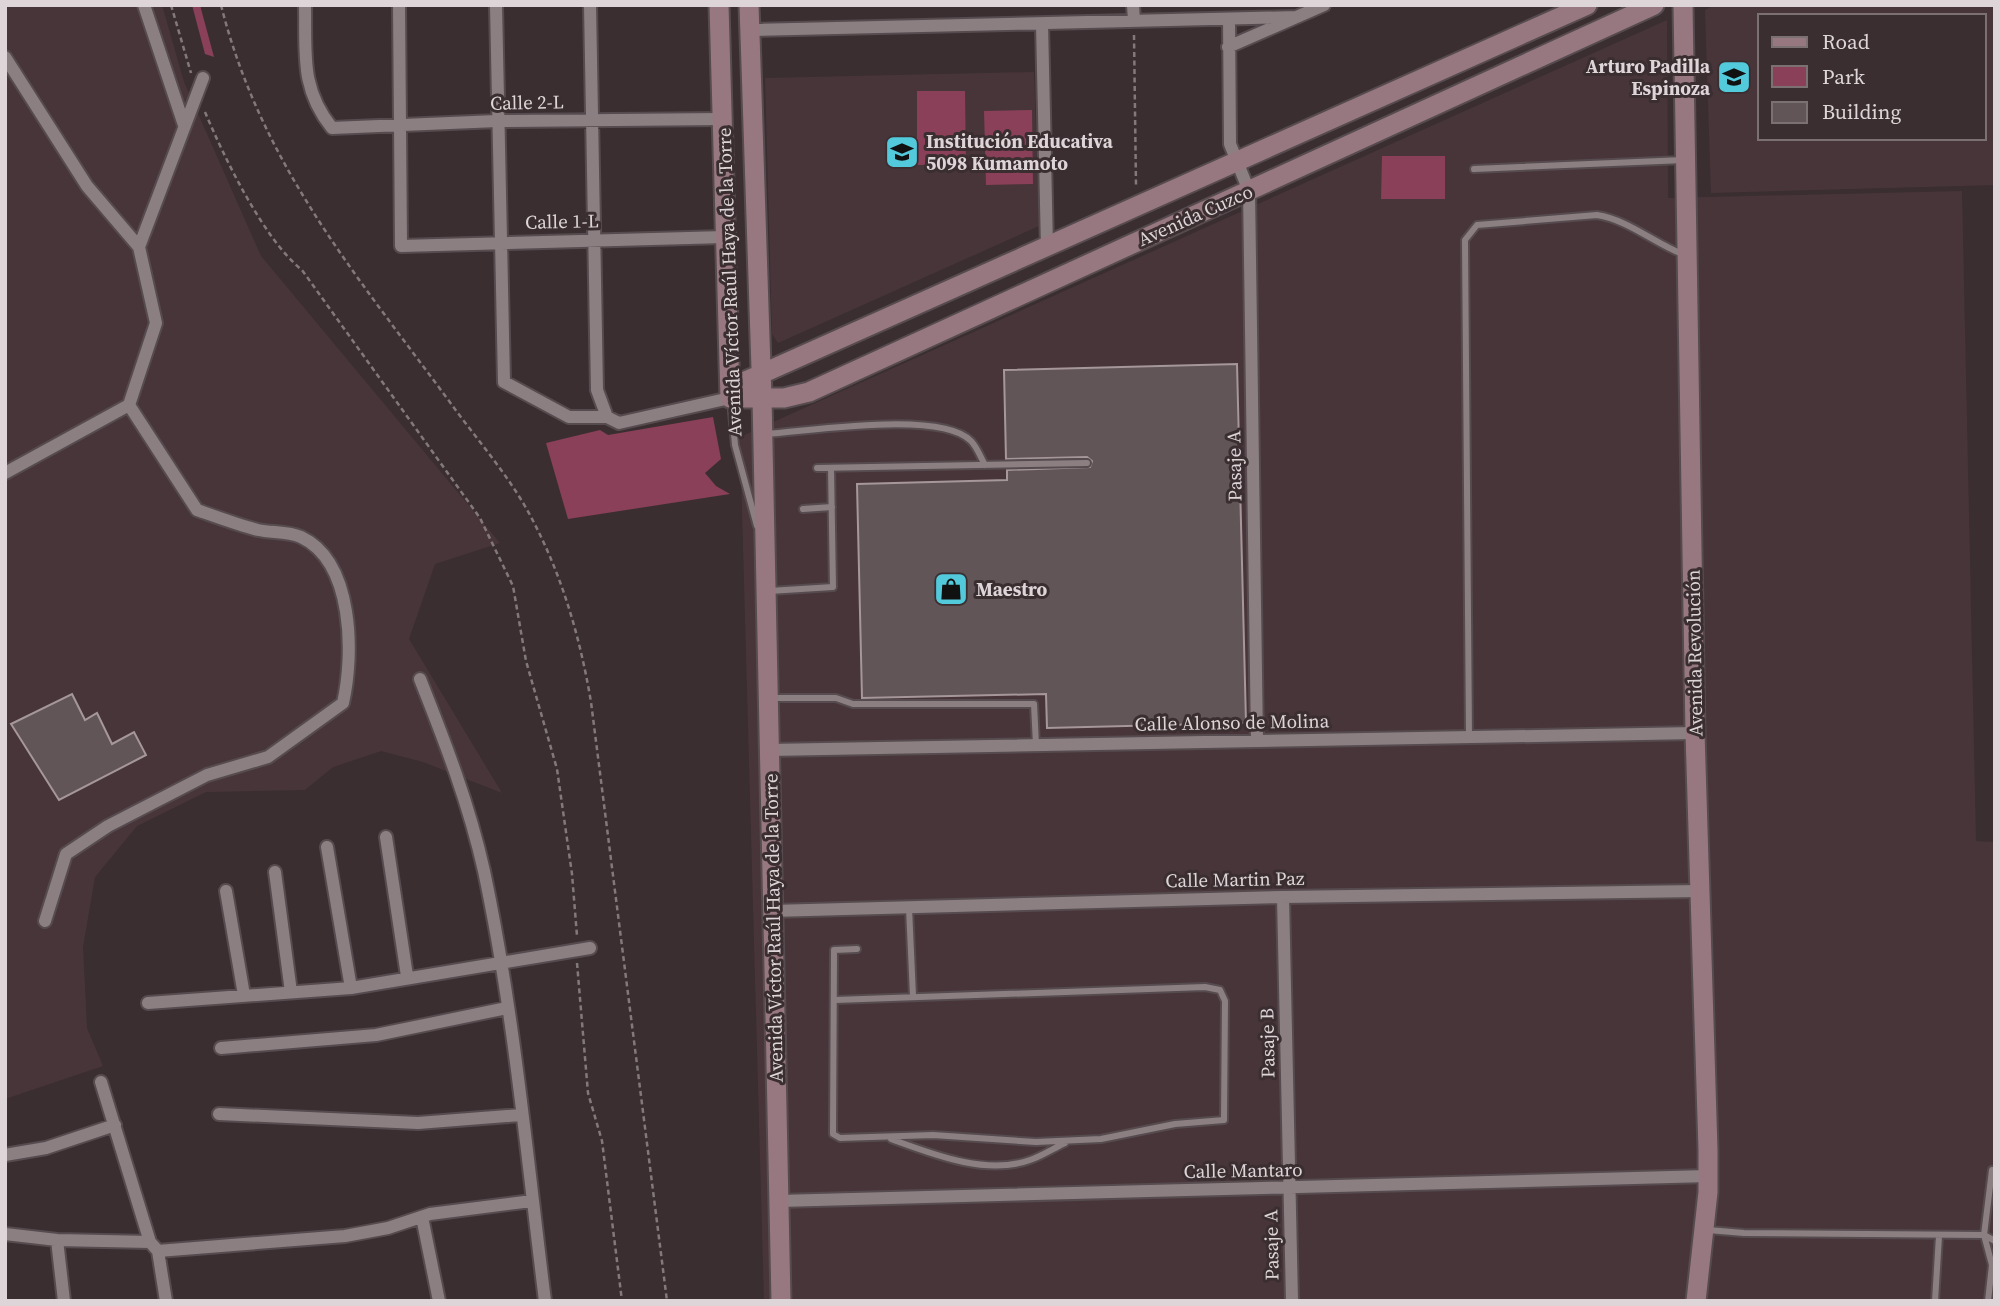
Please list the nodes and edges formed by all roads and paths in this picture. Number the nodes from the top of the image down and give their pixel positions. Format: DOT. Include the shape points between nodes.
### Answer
graph roads {
  1 [pos="144,5"];
  2 [pos="171,5"];
  3 [pos="221,5"];
  4 [pos="305,5"];
  5 [pos="399,5"];
  6 [pos="496,5"];
  7 [pos="590,5"];
  8 [pos="719,5"];
  9 [pos="749,5"];
  10 [pos="1133,5"];
  11 [pos="1324,5"];
  12 [pos="1587,5"];
  13 [pos="1654,5"];
  14 [pos="1683,5"];
  15 [pos="1297,18"];
  16 [pos="1229,19"];
  17 [pos="1133,21"];
  18 [pos="1042,23"];
  19 [pos="750,30"];
  20 [pos="1228,47"];
  21 [pos="5,57"];
  22 [pos="203,78"];
  23 [pos="197,92"];
  24 [pos="722,119"];
  25 [pos="593,120"];
  26 [pos="497,121"];
  27 [pos="184,125"];
  28 [pos="401,125"];
  29 [pos="1686,160"];
  30 [pos="1235,161"];
  31 [pos="1474,169"];
  32 [pos="1249,191"];
  33 [pos="1139,205"];
  34 [pos="725,237"];
  35 [pos="594,240"];
  36 [pos="500,242"];
  37 [pos="139,247"];
  38 [pos="1046,248"];
  39 [pos="1687,255"];
  40 [pos="760,376"];
  41 [pos="730,393"];
  42 [pos="762,398"];
  43 [pos="129,405"];
  44 [pos="607,417"];
  45 [pos="763,435"];
  46 [pos="1087,463"];
  47 [pos="985,465"];
  48 [pos="817,468"];
  49 [pos="831,468"];
  50 [pos="5,473"];
  51 [pos="832,507"];
  52 [pos="803,509"];
  53 [pos="765,556"];
  54 [pos="766,592"];
  55 [pos="421,680"];
  56 [pos="768,698"];
  57 [pos="1695,733"];
  58 [pos="1469,737"];
  59 [pos="1257,741"];
  60 [pos="1036,745"];
  61 [pos="769,750"];
  62 [pos="386,838"];
  63 [pos="327,847"];
  64 [pos="275,872"];
  65 [pos="226,891"];
  66 [pos="1700,891"];
  67 [pos="1283,897"];
  68 [pos="909,908"];
  69 [pos="772,911"];
  70 [pos="45,921"];
  71 [pos="583,949"];
  72 [pos="857,949"];
  73 [pos="501,962"];
  74 [pos="407,976"];
  75 [pos="351,988"];
  76 [pos="291,992"];
  77 [pos="244,995"];
  78 [pos="913,996"];
  79 [pos="835,1000"];
  80 [pos="148,1003"];
  81 [pos="507,1008"];
  82 [pos="221,1048"];
  83 [pos="101,1082"];
  84 [pos="219,1114"];
  85 [pos="521,1115"];
  86 [pos="115,1125"];
  87 [pos="890,1138"];
  88 [pos="1069,1140"];
  89 [pos="5,1155"];
  90 [pos="1992,1170"];
  91 [pos="1708,1176"];
  92 [pos="1289,1188"];
  93 [pos="532,1200"];
  94 [pos="779,1201"];
  95 [pos="422,1217"];
  96 [pos="1703,1229"];
  97 [pos="5,1234"];
  98 [pos="1984,1235"];
  99 [pos="1939,1236"];
  100 [pos="57,1240"];
  101 [pos="1995,1241"];
  102 [pos="154,1247"];
  103 [pos="64,1301"];
  104 [pos="166,1301"];
  105 [pos="439,1301"];
  106 [pos="545,1301"];
  107 [pos="622,1301"];
  108 [pos="667,1301"];
  109 [pos="781,1301"];
  110 [pos="1292,1301"];
  111 [pos="1696,1301"];
  112 [pos="1935,1301"];
  113 [pos="1988,1301"];
  1 -- 27 [label="street"];
  2 -- 23 [label="path"];
  3 -- 108 [label="path" via="247,89 286,170 327,236 530,515 572,614 591,702"];
  4 -- 28 [label="street, Calle 2-L" via="306,80 317,109 332,128"];
  5 -- 28 [label="street"];
  6 -- 26 [label="street"];
  7 -- 25 [label="street"];
  8 -- 24 [label="street, Avenida Víctor Raúl Haya de la Torre"];
  9 -- 19 [label="street, Avenida Víctor Raúl Haya de la Torre"];
  10 -- 17 [label="street"];
  11 -- 15 [label="street"];
  12 -- 30 [label="street, Avenida Cuzco"];
  13 -- 32 [label="street, Avenida Cuzco"];
  14 -- 29 [label="street, Avenida Revolución"];
  15 -- 16 [label="street"];
  15 -- 20 [label="street"];
  16 -- 17 [label="street"];
  16 -- 20 [label="street"];
  17 -- 18 [label="street"];
  17 -- 33 [label="path"];
  18 -- 19 [label="street"];
  18 -- 38 [label="street"];
  19 -- 40 [label="street, Avenida Víctor Raúl Haya de la Torre"];
  20 -- 30 [label="street" via="1230,144"];
  21 -- 37 [label="street" via="87,186"];
  22 -- 23 [label="street"];
  23 -- 27 [label="street"];
  23 -- 71 [label="path" via="250,202 480,519 513,586 526,661 557,769"];
  24 -- 25 [label="street, Calle 2-L"];
  24 -- 34 [label="street, Avenida Víctor Raúl Haya de la Torre"];
  25 -- 26 [label="street, Calle 2-L"];
  25 -- 35 [label="street"];
  26 -- 28 [label="street, Calle 2-L"];
  26 -- 36 [label="street"];
  27 -- 37 [label="street"];
  28 -- 36 [label="street, Calle 1-L" via="401,246"];
  29 -- 31 [label="lane"];
  29 -- 39 [label="street, Avenida Revolución"];
  30 -- 32 [label="street"];
  30 -- 33 [label="street, Avenida Cuzco"];
  32 -- 42 [label="street, Avenida Cuzco" via="809,391"];
  32 -- 59 [label="street, Pasaje A"];
  33 -- 38 [label="street, Avenida Cuzco"];
  34 -- 35 [label="street, Calle 1-L"];
  34 -- 41 [label="street, Avenida Víctor Raúl Haya de la Torre"];
  35 -- 36 [label="street, Calle 1-L"];
  35 -- 44 [label="street" via="597,390"];
  36 -- 44 [label="street" via="504,382 569,417"];
  37 -- 43 [label="street" via="156,323"];
  38 -- 40 [label="street, Avenida Cuzco"];
  39 -- 57 [label="street, Avenida Revolución"];
  39 -- 58 [label="lane" via="1597,215 1476,225 1465,240"];
  40 -- 41 [label="street, Avenida Cuzco"];
  40 -- 42 [label="street, Avenida Víctor Raúl Haya de la Torre"];
  41 -- 42 [label="street, Avenida Cuzco"];
  41 -- 44 [label="street" via="619,423"];
  41 -- 53 [label="lane, Avenida Víctor Raúl Haya de la Torre" via="735,446"];
  42 -- 45 [label="street, Avenida Víctor Raúl Haya de la Torre"];
  43 -- 50 [label="street"];
  43 -- 70 [label="street" via="197,510 259,530 298,536 315,546 328,562 340,587 351,642 349,676 343,704 268,757 207,775 66,854"];
  45 -- 47 [label="lane" via="915,423 944,427 971,440"];
  45 -- 53 [label="street, Avenida Víctor Raúl Haya de la Torre"];
  46 -- 47 [label="lane"];
  47 -- 49 [label="lane"];
  48 -- 49 [label="lane"];
  49 -- 51 [label="lane"];
  51 -- 52 [label="lane"];
  51 -- 54 [label="lane" via="833,587"];
  53 -- 54 [label="street, Avenida Víctor Raúl Haya de la Torre"];
  54 -- 56 [label="street, Avenida Víctor Raúl Haya de la Torre"];
  55 -- 73 [label="street" via="460,781"];
  56 -- 60 [label="lane" via="836,698 853,704 1034,704"];
  56 -- 61 [label="street, Avenida Víctor Raúl Haya de la Torre"];
  57 -- 58 [label="street, Calle Alonso de Molina"];
  57 -- 66 [label="street, Avenida Revolución"];
  58 -- 59 [label="street, Calle Alonso de Molina"];
  59 -- 60 [label="street, Calle Alonso de Molina"];
  60 -- 61 [label="street, Calle Alonso de Molina"];
  61 -- 69 [label="street, Avenida Víctor Raúl Haya de la Torre"];
  62 -- 74 [label="street"];
  63 -- 75 [label="street"];
  64 -- 76 [label="street"];
  65 -- 77 [label="street"];
  66 -- 67 [label="street, Calle Martin Paz"];
  66 -- 91 [label="street, Avenida Revolución"];
  67 -- 68 [label="street, Calle Martin Paz"];
  67 -- 92 [label="street, Pasaje B"];
  68 -- 69 [label="street, Calle Martin Paz"];
  68 -- 78 [label="lane"];
  69 -- 94 [label="street, Avenida Víctor Raúl Haya de la Torre"];
  71 -- 73 [label="street"];
  71 -- 107 [label="path" via="588,1093 602,1141"];
  72 -- 79 [label="lane" via="834,950"];
  73 -- 74 [label="street"];
  73 -- 81 [label="street"];
  74 -- 75 [label="street"];
  75 -- 76 [label="street"];
  76 -- 77 [label="street"];
  77 -- 80 [label="street"];
  78 -- 79 [label="lane"];
  78 -- 88 [label="lane" via="1220,990 1225,1001 1224,1120"];
  79 -- 87 [label="lane" via="833,1134 840,1138"];
  81 -- 82 [label="street" via="376,1035"];
  81 -- 85 [label="street"];
  83 -- 86 [label="street"];
  84 -- 85 [label="street" via="418,1123"];
  85 -- 93 [label="street"];
  86 -- 89 [label="street" via="46,1148"];
  86 -- 102 [label="street"];
  87 -- 88 [label="lane"];
  87 -- 88 [label="lane" via="940,1157 1007,1165 1030,1160"];
  90 -- 98 [label="lane"];
  91 -- 92 [label="street, Calle Mantaro"];
  91 -- 96 [label="street, Avenida Revolución"];
  92 -- 94 [label="street, Calle Mantaro"];
  92 -- 110 [label="street, Pasaje A"];
  93 -- 95 [label="street"];
  93 -- 106 [label="street"];
  94 -- 109 [label="street, Avenida Víctor Raúl Haya de la Torre"];
  95 -- 102 [label="street" via="345,1236"];
  95 -- 105 [label="street"];
  96 -- 99 [label="lane"];
  96 -- 111 [label="street, Avenida Revolución"];
  97 -- 100 [label="street"];
  98 -- 99 [label="lane"];
  98 -- 101 [label="lane"];
  98 -- 113 [label="lane" via="1992,1265"];
  99 -- 112 [label="lane"];
  100 -- 102 [label="street"];
  100 -- 103 [label="street"];
  102 -- 104 [label="street"];
}
